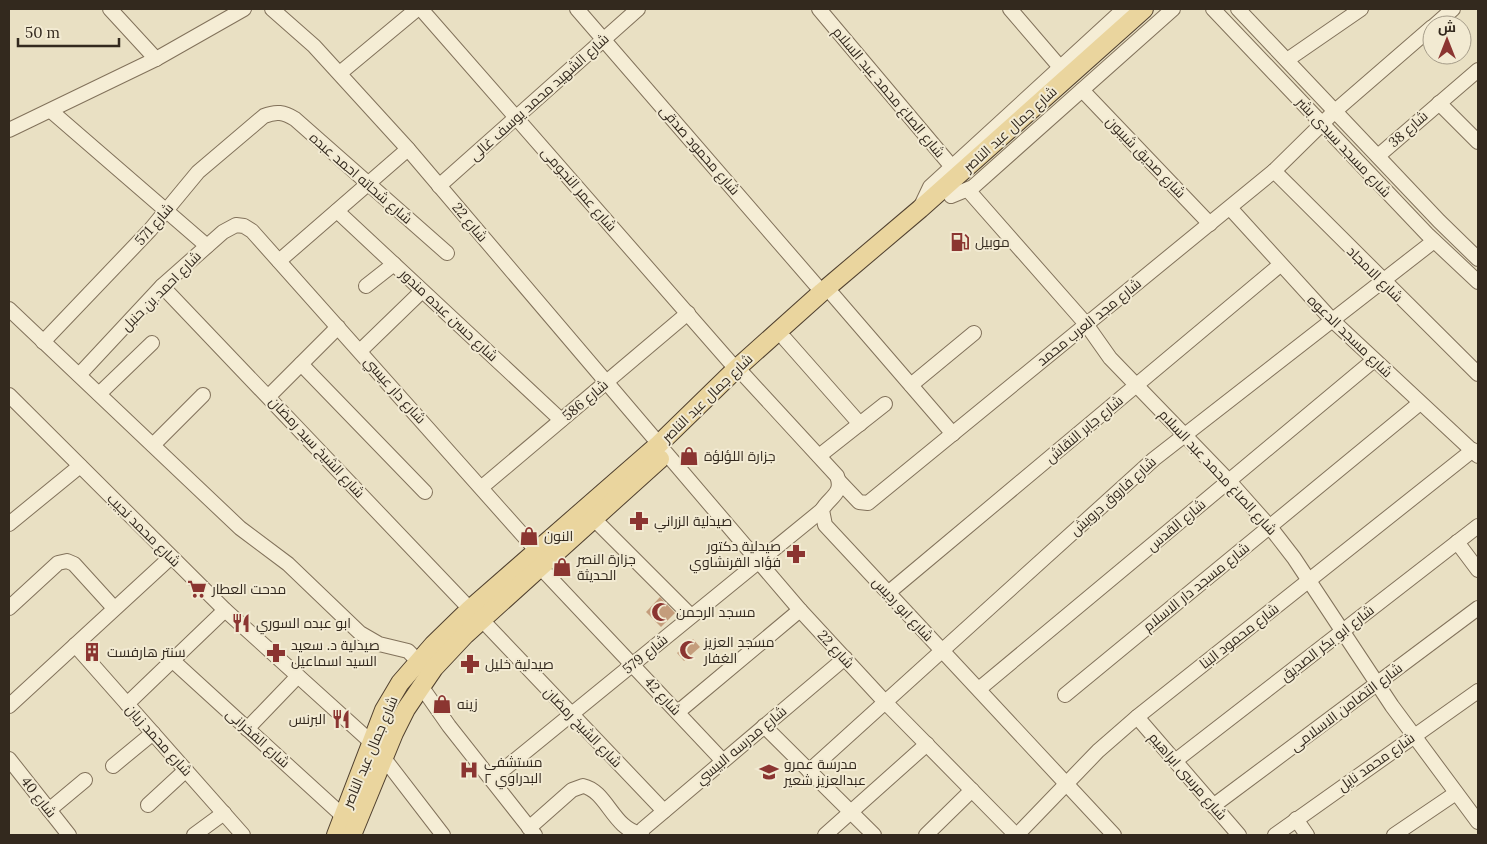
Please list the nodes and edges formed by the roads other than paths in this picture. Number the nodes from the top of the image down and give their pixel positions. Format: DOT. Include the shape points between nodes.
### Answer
graph roads {
  1 [pos="110,9"];
  2 [pos="244,9"];
  3 [pos="272,9"];
  4 [pos="417,9"];
  5 [pos="421,9"];
  6 [pos="577,9"];
  7 [pos="638,9"];
  8 [pos="819,9"];
  9 [pos="1010,9"];
  10 [pos="1124,9"];
  11 [pos="1144,9"];
  12 [pos="1157,9"];
  13 [pos="1173,9"];
  14 [pos="1213,9"];
  15 [pos="1238,9"];
  16 [pos="1361,9"];
  17 [pos="1422,36"];
  18 [pos="604,39"];
  19 [pos="156,59"];
  20 [pos="1287,60"];
  21 [pos="1059,66"];
  22 [pos="1477,72"];
  23 [pos="340,73"];
  24 [pos="1082,90"];
  25 [pos="1439,103"];
  26 [pos="51,110"];
  27 [pos="1335,111"];
  28 [pos="271,112"];
  29 [pos="516,117"];
  30 [pos="1322,124"];
  31 [pos="9,130"];
  32 [pos="1478,142"];
  33 [pos="408,149"];
  34 [pos="1378,156"];
  35 [pos="956,171"];
  36 [pos="1274,171"];
  37 [pos="369,183"];
  38 [pos="439,186"];
  39 [pos="968,190"];
  40 [pos="951,196"];
  41 [pos="1230,208"];
  42 [pos="166,211"];
  43 [pos="337,211"];
  44 [pos="1439,221"];
  45 [pos="1210,224"];
  46 [pos="252,231"];
  47 [pos="1430,238"];
  48 [pos="207,246"];
  49 [pos="447,253"];
  50 [pos="1478,259"];
  51 [pos="279,261"];
  52 [pos="394,264"];
  53 [pos="1280,266"];
  54 [pos="1382,281"];
  55 [pos="1478,282"];
  56 [pos="162,286"];
  57 [pos="366,286"];
  58 [pos="422,290"];
  59 [pos="828,292"];
  60 [pos="9,310"];
  61 [pos="688,313"];
  62 [pos="1332,320"];
  63 [pos="1086,324"];
  64 [pos="338,327"];
  65 [pos="974,333"];
  66 [pos="785,339"];
  67 [pos="43,342"];
  68 [pos="152,343"];
  69 [pos="360,351"];
  70 [pos="1374,360"];
  71 [pos="301,364"];
  72 [pos="740,372"];
  73 [pos="1478,374"];
  74 [pos="79,375"];
  75 [pos="605,383"];
  76 [pos="911,385"];
  77 [pos="1137,385"];
  78 [pos="99,394"];
  79 [pos="9,395"];
  80 [pos="203,395"];
  81 [pos="269,396"];
  82 [pos="1420,403"];
  83 [pos="885,404"];
  84 [pos="561,420"];
  85 [pos="860,424"];
  86 [pos="952,434"];
  87 [pos="1184,434"];
  88 [pos="153,445"];
  89 [pos="663,449"];
  90 [pos="1476,453"];
  91 [pos="819,456"];
  92 [pos="80,466"];
  93 [pos="839,481"];
  94 [pos="1229,481"];
  95 [pos="482,487"];
  96 [pos="425,492"];
  97 [pos="822,510"];
  98 [pos="595,520"];
  99 [pos="9,524"];
  100 [pos="1478,526"];
  101 [pos="1270,527"];
  102 [pos="1457,542"];
  103 [pos="170,557"];
  104 [pos="538,559"];
  105 [pos="759,562"];
  106 [pos="1478,570"];
  107 [pos="1310,582"];
  108 [pos="888,593"];
  109 [pos="9,608"];
  110 [pos="114,608"];
  111 [pos="1478,608"];
  112 [pos="226,610"];
  113 [pos="800,610"];
  114 [pos="476,614"];
  115 [pos="692,616"];
  116 [pos="1342,631"];
  117 [pos="75,645"];
  118 [pos="942,651"];
  119 [pos="845,658"];
  120 [pos="172,660"];
  121 [pos="418,661"];
  122 [pos="633,664"];
  123 [pos="298,676"];
  124 [pos="1376,684"];
  125 [pos="421,686"];
  126 [pos="979,690"];
  127 [pos="1478,690"];
  128 [pos="1065,695"];
  129 [pos="12,698"];
  130 [pos="886,702"];
  131 [pos="127,704"];
  132 [pos="678,712"];
  133 [pos="571,715"];
  134 [pos="1137,717"];
  135 [pos="764,726"];
  136 [pos="247,729"];
  137 [pos="153,733"];
  138 [pos="1413,736"];
  139 [pos="371,742"];
  140 [pos="927,744"];
  141 [pos="383,757"];
  142 [pos="9,759"];
  143 [pos="723,761"];
  144 [pos="1175,761"];
  145 [pos="113,766"];
  146 [pos="186,770"];
  147 [pos="809,771"];
  148 [pos="492,779"];
  149 [pos="85,780"];
  150 [pos="1066,784"];
  151 [pos="972,790"];
  152 [pos="1456,792"];
  153 [pos="148,805"];
  154 [pos="1213,806"];
  155 [pos="49,810"];
  156 [pos="664,811"];
  157 [pos="851,812"];
  158 [pos="224,813"];
  159 [pos="1296,819"];
  160 [pos="1478,822"];
  161 [pos="355,827"];
  162 [pos="532,832"];
  163 [pos="69,835"];
  164 [pos="194,835"];
  165 [pos="243,835"];
  166 [pos="336,835"];
  167 [pos="443,835"];
  168 [pos="641,835"];
  169 [pos="826,835"];
  170 [pos="874,835"];
  171 [pos="926,835"];
  172 [pos="1017,835"];
  173 [pos="1114,835"];
  174 [pos="1240,835"];
  175 [pos="1275,835"];
  176 [pos="1307,835"];
  177 [pos="1394,835"];
  1 -- 19 [label="street"];
  2 -- 19 [label="street"];
  3 -- 23 [label="street, شارع 22"];
  4 -- 23 [label="street"];
  5 -- 29 [label="street, شارع عمر النجومى"];
  6 -- 18 [label="street, شارع محمود صدقى"];
  7 -- 18 [label="street, شارع الشهيد محمد يوسف غالى"];
  8 -- 35 [label="street, شارع الصاغ محمد عبد السلام"];
  9 -- 21 [label="street"];
  10 -- 21 [label="street"];
  11 -- 35 [label="main road, شارع جمال عبد الناصر"];
  12 -- 40 [label="main road, شارع جمال عبد الناصر"];
  13 -- 24 [label="street"];
  14 -- 30 [label="street, شارع مسجد سيدى بشر"];
  15 -- 20 [label="street, شارع مسجد سيدى بشر"];
  16 -- 20 [label="street"];
  17 -- 27 [label="street, شارع مجد العرب محمد"];
  18 -- 29 [label="street, شارع الشهيد محمد يوسف غالى"];
  18 -- 59 [label="street, شارع محمود صدقى"];
  19 -- 26 [label="street"];
  20 -- 27 [label="street, شارع مسجد سيدى بشر"];
  21 -- 35 [label="street"];
  22 -- 25 [label="street, شارع 38"];
  23 -- 33 [label="street, شارع 22"];
  24 -- 39 [label="street"];
  24 -- 45 [label="street, شارع صديق شيبون"];
  25 -- 32 [label="street, شارع 38"];
  25 -- 34 [label="street, شارع 38"];
  26 -- 31 [label="street"];
  26 -- 42 [label="street"];
  27 -- 30 [label="street, شارع مجد العرب محمد"];
  27 -- 34 [label="street, شارع مسجد سيدى بشر"];
  28 -- 37 [label="street, شارع شحاته احمد عبده" via="280,112 295,119"];
  28 -- 42 [label="street, شارع 571" via="208,162"];
  29 -- 38 [label="street, شارع الشهيد محمد يوسف غالى"];
  29 -- 61 [label="street, شارع عمر النجومى"];
  30 -- 36 [label="street, شارع مجد العرب محمد"];
  30 -- 47 [label="street, شارع مسجد سيدى بشر"];
  33 -- 37 [label="street"];
  33 -- 38 [label="street, شارع 22"];
  34 -- 44 [label="street, شارع مسجد سيدى بشر"];
  35 -- 59 [label="main road, شارع جمال عبد الناصر" via="920,209"];
  36 -- 41 [label="street, شارع مجد العرب محمد"];
  36 -- 54 [label="street, شارع الامجاد"];
  37 -- 43 [label="street"];
  37 -- 49 [label="street, شارع شحاته احمد عبده"];
  38 -- 75 [label="street, شارع 22"];
  39 -- 40 [label="street"];
  39 -- 63 [label="street, شارع الصاغ محمد عبد السلام"];
  40 -- 59 [label="main road, شارع جمال عبد الناصر"];
  41 -- 45 [label="street, شارع مجد العرب محمد"];
  41 -- 53 [label="street, شارع مسجد الدعوه"];
  42 -- 48 [label="street"];
  42 -- 67 [label="street, شارع 571"];
  43 -- 51 [label="street"];
  43 -- 52 [label="street, شارع حسن عبده مندور"];
  44 -- 47 [label="street, شارع فاروق درويش"];
  44 -- 50 [label="street, شارع مسجد سيدى بشر"];
  45 -- 63 [label="street, شارع مجد العرب محمد"];
  46 -- 48 [label="street, شارع احمد بن حنبل" via="244,226 228,227"];
  46 -- 51 [label="street, شارع دار عيسي"];
  47 -- 54 [label="street, شارع فاروق درويش"];
  47 -- 55 [label="street, شارع مسجد سيدى بشر"];
  48 -- 56 [label="street, شارع احمد بن حنبل"];
  51 -- 64 [label="street, شارع دار عيسي"];
  52 -- 57 [label="street"];
  52 -- 58 [label="street, شارع حسن عبده مندور"];
  53 -- 62 [label="street, شارع مسجد الدعوه"];
  53 -- 77 [label="street, شارع جابر النقاش"];
  54 -- 62 [label="street, شارع فاروق درويش"];
  54 -- 73 [label="street, شارع الامجاد"];
  56 -- 74 [label="street, شارع احمد بن حنبل"];
  56 -- 81 [label="street, شارع الشيخ سيد رمضان"];
  58 -- 69 [label="street"];
  58 -- 84 [label="street, شارع حسن عبده مندور"];
  59 -- 66 [label="main road, شارع جمال عبد الناصر"];
  59 -- 72 [label="main road, شارع جمال عبد الناصر"];
  59 -- 76 [label="street, شارع محمود صدقى"];
  60 -- 67 [label="street"];
  61 -- 72 [label="street, شارع عمر النجومى"];
  61 -- 75 [label="street, شارع 586"];
  62 -- 70 [label="street, شارع مسجد الدعوه"];
  62 -- 87 [label="street, شارع فاروق درويش"];
  63 -- 77 [label="street, شارع الصاغ محمد عبد السلام" via="1110,358"];
  63 -- 86 [label="street, شارع مجد العرب محمد"];
  64 -- 69 [label="street, شارع دار عيسي"];
  64 -- 71 [label="street"];
  65 -- 76 [label="street"];
  66 -- 72 [label="main road, شارع جمال عبد الناصر"];
  66 -- 85 [label="street"];
  67 -- 74 [label="street"];
  68 -- 78 [label="street"];
  69 -- 95 [label="street, شارع دار عيسي"];
  70 -- 82 [label="street, شارع مسجد الدعوه"];
  70 -- 94 [label="street, شارع القدس"];
  71 -- 81 [label="street"];
  71 -- 96 [label="street"];
  72 -- 89 [label="main road, شارع جمال عبد الناصر"];
  72 -- 91 [label="street"];
  74 -- 78 [label="street"];
  75 -- 84 [label="street, شارع 586"];
  75 -- 89 [label="street, شارع 22"];
  76 -- 86 [label="street, شارع محمود صدقى"];
  77 -- 87 [label="street, شارع الصاغ محمد عبد السلام"];
  77 -- 108 [label="street, شارع جابر النقاش"];
  78 -- 88 [label="street"];
  79 -- 92 [label="street, شارع محمد نجيب"];
  80 -- 88 [label="street"];
  81 -- 114 [label="street, شارع الشيخ سيد رمضان"];
  82 -- 90 [label="street, شارع مسجد الدعوه"];
  82 -- 101 [label="street, شارع مسجد دار الاسلام"];
  83 -- 85 [label="street"];
  84 -- 95 [label="street, شارع 586"];
  85 -- 91 [label="street"];
  86 -- 93 [label="street, شارع مجد العرب محمد" via="868,503 859,502"];
  87 -- 94 [label="street, شارع الصاغ محمد عبد السلام"];
  87 -- 118 [label="street, شارع فاروق درويش"];
  88 -- 121 [label="street" via="240,528 288,564 360,633 379,644 408,651"];
  89 -- 98 [label="main road, شارع جمال عبد الناصر"];
  89 -- 104 [label="main road, شارع جمال عبد الناصر"];
  89 -- 105 [label="street, شارع 22"];
  90 -- 107 [label="street, شارع محمود البنا"];
  91 -- 93 [label="street"];
  92 -- 99 [label="street"];
  92 -- 103 [label="street, شارع محمد نجيب"];
  93 -- 97 [label="street" via="836,496"];
  94 -- 101 [label="street, شارع الصاغ محمد عبد السلام"];
  94 -- 126 [label="street, شارع القدس"];
  95 -- 104 [label="street, شارع دار عيسي"];
  97 -- 105 [label="street, شارع 579"];
  97 -- 108 [label="street, شارع ابو رديس" via="825,525"];
  98 -- 104 [label="main road, شارع جمال عبد الناصر"];
  98 -- 115 [label="street"];
  100 -- 102 [label="street, شارع ابو بكر الصديق"];
  101 -- 107 [label="street, شارع الصاغ محمد عبد السلام"];
  101 -- 128 [label="street, شارع مسجد دار الاسلام"];
  102 -- 106 [label="street"];
  102 -- 116 [label="street, شارع ابو بكر الصديق"];
  103 -- 110 [label="street"];
  103 -- 112 [label="street, شارع محمد نجيب"];
  104 -- 114 [label="main road, شارع جمال عبد الناصر"];
  104 -- 122 [label="street, شارع 42"];
  105 -- 113 [label="street, شارع 22"];
  105 -- 115 [label="street, شارع 579"];
  107 -- 116 [label="street, شارع الصاغ محمد عبد السلام"];
  107 -- 134 [label="street, شارع محمود البنا"];
  108 -- 118 [label="street, شارع ابو رديس"];
  109 -- 110 [label="street" via="58,563 67,561 74,564"];
  110 -- 117 [label="street"];
  111 -- 124 [label="street, شارع التضامن الاسلامى"];
  112 -- 120 [label="street"];
  112 -- 123 [label="street, شارع محمد نجيب"];
  113 -- 119 [label="street, شارع 22"];
  113 -- 132 [label="street"];
  114 -- 121 [label="main road, شارع جمال عبد الناصر"];
  114 -- 125 [label="main road, شارع جمال عبد الناصر"];
  114 -- 133 [label="street, شارع الشيخ رمضان"];
  115 -- 122 [label="street, شارع 579"];
  116 -- 124 [label="street, شارع الصاغ محمد عبد السلام"];
  116 -- 144 [label="street, شارع ابو بكر الصديق"];
  117 -- 129 [label="street"];
  117 -- 131 [label="street, شارع محمد زيان"];
  118 -- 126 [label="street, شارع ابو رديس"];
  118 -- 130 [label="street, شارع فاروق درويش"];
  119 -- 130 [label="street, شارع 22"];
  119 -- 135 [label="street, شارع مدرسه البيسي"];
  120 -- 131 [label="street"];
  120 -- 136 [label="street, شارع الفخرانى"];
  121 -- 139 [label="main road, شارع جمال عبد الناصر" via="391,696"];
  122 -- 132 [label="street, شارع 42"];
  122 -- 133 [label="street, شارع 579"];
  123 -- 136 [label="street"];
  123 -- 139 [label="street, شارع محمد نجيب"];
  124 -- 138 [label="street, شارع الصاغ محمد عبد السلام"];
  124 -- 154 [label="street, شارع التضامن الاسلامى"];
  125 -- 141 [label="main road, شارع جمال عبد الناصر"];
  125 -- 148 [label="street"];
  126 -- 150 [label="street, شارع ابو رديس"];
  127 -- 138 [label="street, شارع محمد نايل"];
  130 -- 140 [label="street, شارع 22"];
  130 -- 147 [label="street, شارع فاروق درويش"];
  131 -- 137 [label="street, شارع محمد زيان"];
  132 -- 143 [label="street, شارع 42"];
  133 -- 148 [label="street, شارع 579"];
  133 -- 156 [label="street, شارع الشيخ رمضان"];
  134 -- 144 [label="street, شارع مرسى ابراهيم"];
  134 -- 150 [label="street, شارع محمود البنا" via="1098,750"];
  135 -- 143 [label="street, شارع مدرسه البيسي"];
  135 -- 147 [label="street"];
  136 -- 161 [label="street, شارع الفخرانى"];
  137 -- 145 [label="street"];
  137 -- 146 [label="street, شارع محمد زيان"];
  138 -- 152 [label="street, شارع الصاغ محمد عبد السلام"];
  138 -- 159 [label="street, شارع محمد نايل"];
  139 -- 161 [label="main road, شارع جمال عبد الناصر"];
  140 -- 151 [label="street, شارع 22"];
  140 -- 157 [label="street"];
  141 -- 161 [label="main road, شارع جمال عبد الناصر"];
  141 -- 167 [label="street"];
  142 -- 155 [label="street, شارع 40"];
  143 -- 156 [label="street, شارع مدرسه البيسي"];
  144 -- 154 [label="street, شارع مرسى ابراهيم"];
  146 -- 153 [label="street"];
  146 -- 158 [label="street, شارع محمد زيان"];
  147 -- 157 [label="street"];
  148 -- 162 [label="street"];
  149 -- 155 [label="street"];
  150 -- 172 [label="street, شارع محمود البنا"];
  150 -- 173 [label="street, شارع ابو رديس"];
  151 -- 171 [label="street"];
  151 -- 172 [label="street, شارع 22"];
  152 -- 160 [label="street, شارع الصاغ محمد عبد السلام"];
  152 -- 177 [label="street"];
  154 -- 174 [label="street, شارع مرسى ابراهيم"];
  155 -- 163 [label="street, شارع 40"];
  156 -- 168 [label="street, شارع مدرسه البيسي" via="643,829"];
  157 -- 169 [label="street"];
  157 -- 170 [label="street"];
  158 -- 164 [label="street"];
  158 -- 165 [label="street, شارع محمد زيان"];
  159 -- 175 [label="street, شارع محمد نايل"];
  159 -- 176 [label="street"];
  161 -- 166 [label="main road, شارع جمال عبد الناصر"];
  162 -- 168 [label="street" via="572,790 582,786 593,791 628,830"];
}
